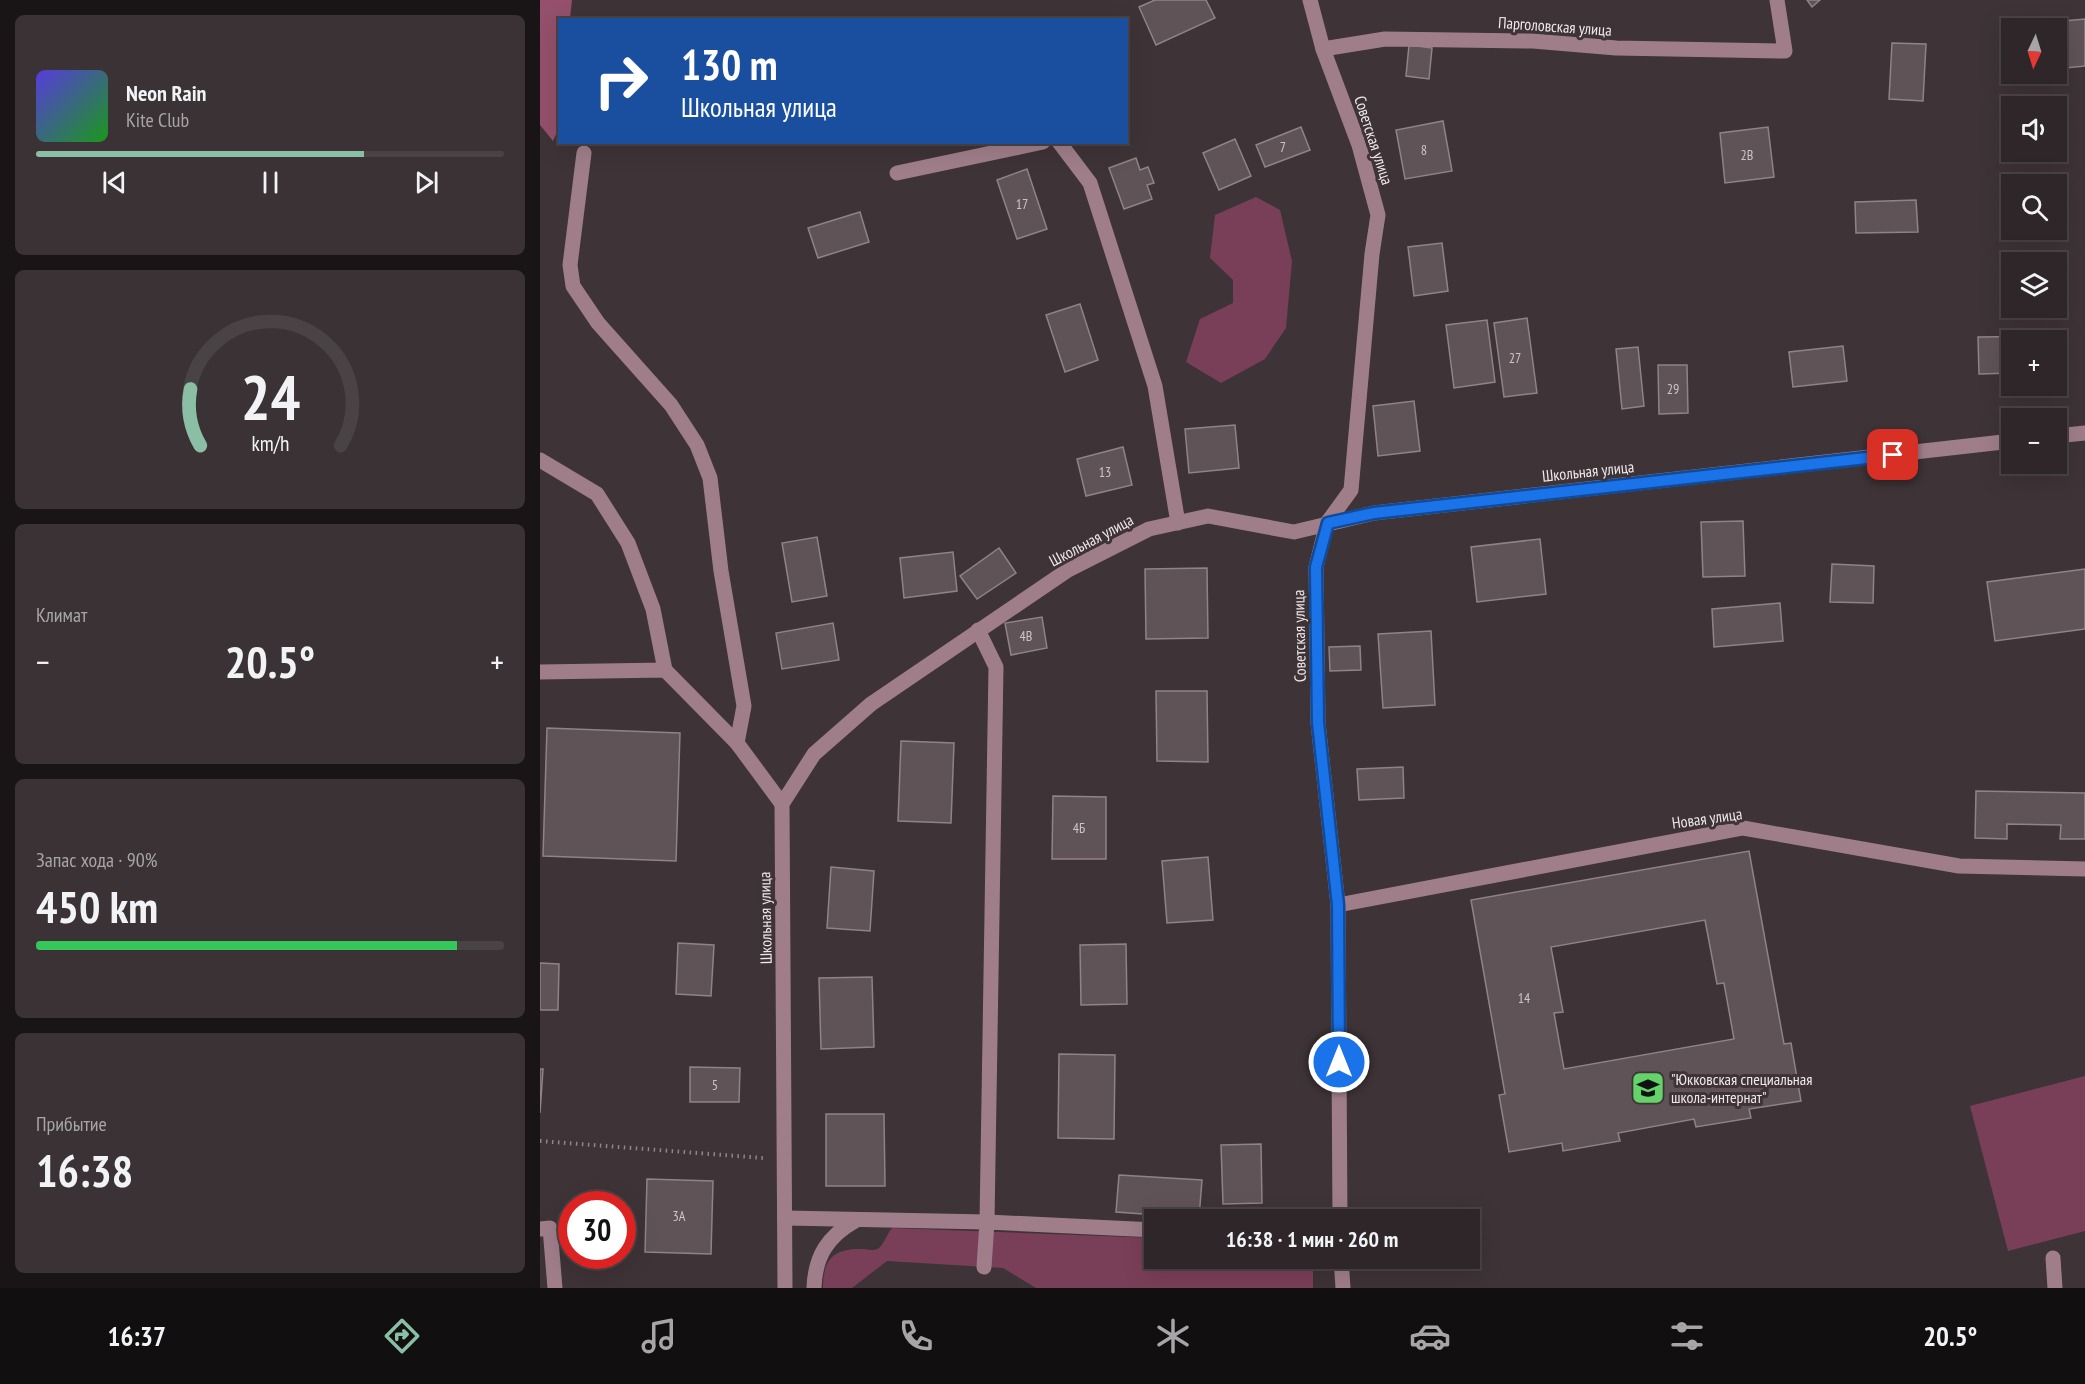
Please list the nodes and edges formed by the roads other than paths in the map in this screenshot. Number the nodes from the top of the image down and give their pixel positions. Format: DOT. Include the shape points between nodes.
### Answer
graph roads {
  1 [pos="1310,0"];
  2 [pos="1777,0"];
  3 [pos="1323,49"];
  4 [pos="1034,144"];
  5 [pos="1061,144"];
  6 [pos="584,153"];
  7 [pos="897,173"];
  8 [pos="2085,433"];
  9 [pos="2067,435"];
  10 [pos="2001,442"];
  11 [pos="540,460"];
  12 [pos="1178,523"];
  13 [pos="1328,523"];
  14 [pos="978,630"];
  15 [pos="665,670"];
  16 [pos="540,672"];
  17 [pos="737,743"];
  18 [pos="782,804"];
  19 [pos="2085,869"];
  20 [pos="1338,905"];
  21 [pos="1340,1209"];
  22 [pos="786,1218"];
  23 [pos="857,1220"];
  24 [pos="987,1222"];
  25 [pos="540,1228"];
  26 [pos="1144,1229"];
  27 [pos="2053,1258"];
  28 [pos="984,1267"];
  29 [pos="1342,1269"];
  30 [pos="555,1288"];
  31 [pos="785,1288"];
  32 [pos="814,1288"];
  33 [pos="1343,1288"];
  34 [pos="2055,1288"];
  1 -- 3 [label="street, Советская улица"];
  2 -- 3 [label="street, Парголовская улица" via="1785,51 1385,39"];
  3 -- 13 [label="street, Советская улица" via="1359,145 1378,214 1371,254 1351,490"];
  4 -- 7 [label="street"];
  5 -- 12 [label="street" via="1090,183 1155,386"];
  6 -- 17 [label="street" via="570,265 573,286 598,323 671,405 697,445 710,478 744,706"];
  8 -- 9 [label="street"];
  10 -- 13 [label="street, Школьная улица" via="1374,513"];
  11 -- 15 [label="street" via="597,494 628,543 653,609"];
  12 -- 13 [label="street, Школьная улица" via="1208,516 1294,531"];
  12 -- 14 [label="street, Школьная улица" via="1149,529 1068,570"];
  13 -- 20 [label="street, Советская улица" via="1316,567 1318,723"];
  14 -- 18 [label="street, Школьная улица" via="871,704 814,754"];
  14 -- 24 [label="street" via="996,667"];
  15 -- 16 [label="street"];
  15 -- 17 [label="street"];
  17 -- 18 [label="street"];
  18 -- 22 [label="street, Школьная улица"];
  19 -- 20 [label="street, Новая улица" via="1959,866 1743,828"];
  20 -- 21 [label="street, Советская улица"];
  22 -- 23 [label="street"];
  22 -- 31 [label="street, Школьная улица"];
  23 -- 24 [label="street"];
  23 -- 32 [label="street" via="832,1236 818,1263"];
  24 -- 26 [label="street"];
  24 -- 28 [label="street"];
  25 -- 30 [label="street" via="550,1228"];
  27 -- 34 [label="street"];
  29 -- 33 [label="street"];
}
